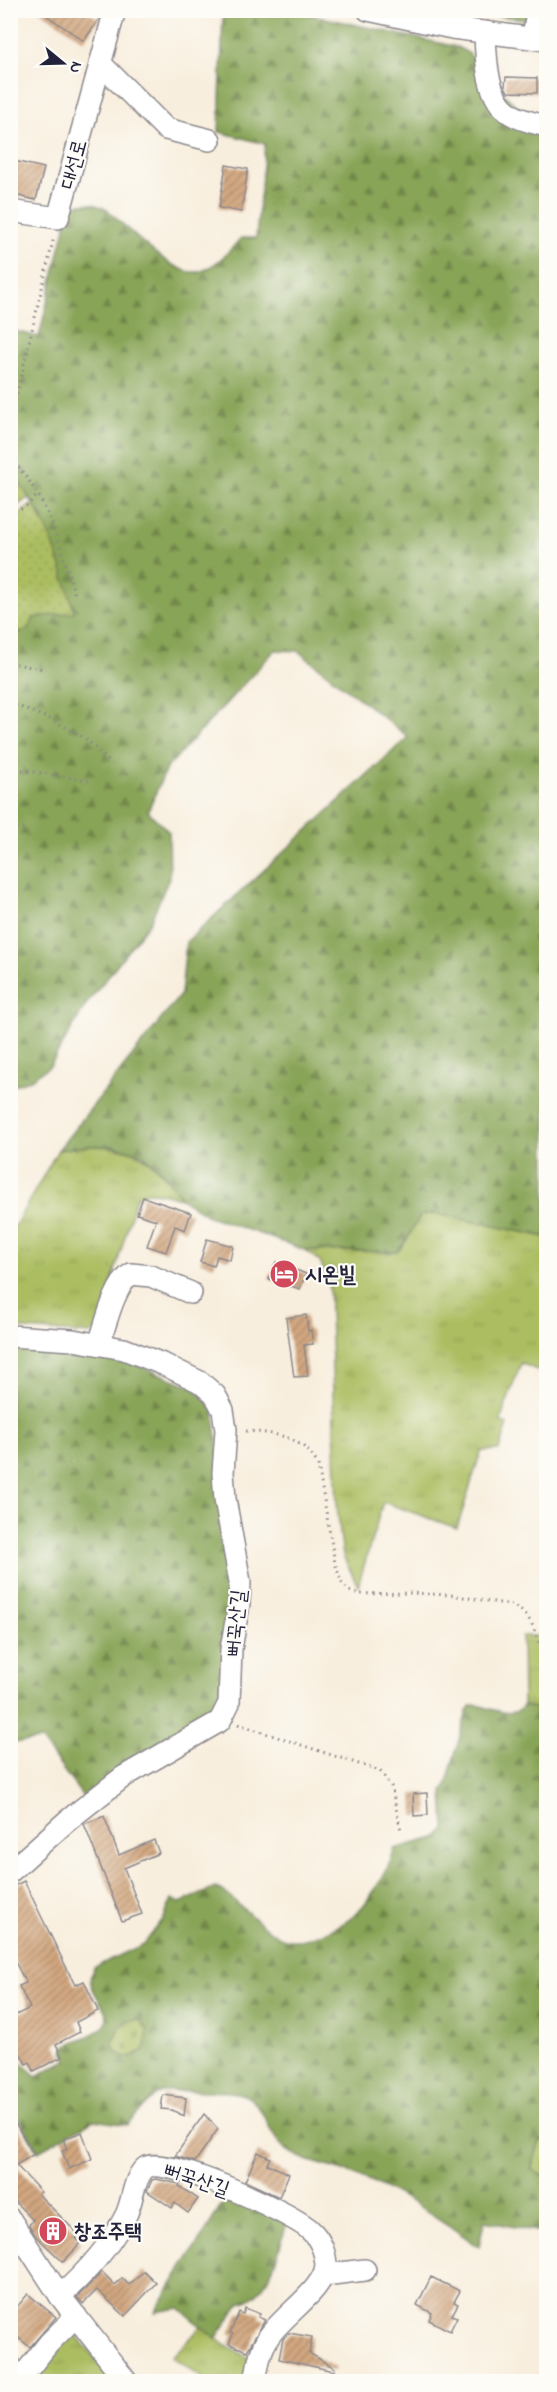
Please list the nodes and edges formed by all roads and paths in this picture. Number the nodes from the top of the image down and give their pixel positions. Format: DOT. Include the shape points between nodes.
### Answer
graph roads {
  1 [pos="115,10"];
  2 [pos="368,10"];
  3 [pos="537,10"];
  4 [pos="485,32"];
  5 [pos="540,39"];
  6 [pos="100,63"];
  7 [pos="546,126"];
  8 [pos="210,140"];
  9 [pos="10,211"];
  10 [pos="58,218"];
  11 [pos="10,423"];
  12 [pos="10,458"];
  13 [pos="39,494"];
  14 [pos="10,515"];
  15 [pos="75,595"];
  16 [pos="10,663"];
  17 [pos="43,669"];
  18 [pos="10,703"];
  19 [pos="112,764"];
  20 [pos="10,768"];
  21 [pos="92,781"];
  22 [pos="10,827"];
  23 [pos="25,829"];
  24 [pos="191,1293"];
  25 [pos="10,1336"];
  26 [pos="99,1344"];
  27 [pos="226,1430"];
  28 [pos="546,1659"];
  29 [pos="223,1716"];
  30 [pos="401,1830"];
  31 [pos="10,1872"];
  32 [pos="10,2219"];
  33 [pos="365,2270"];
  34 [pos="324,2275"];
  35 [pos="60,2296"];
  36 [pos="76,2316"];
  37 [pos="18,2382"];
  38 [pos="127,2382"];
  39 [pos="255,2382"];
  1 -- 6 [label="street, 대선로"];
  2 -- 4 [label="street"];
  3 -- 5 [label="street"];
  4 -- 5 [label="street"];
  4 -- 7 [label="street" via="487,69 500,103 522,120"];
  6 -- 8 [label="street" via="166,129"];
  6 -- 10 [label="street, 대선로"];
  9 -- 10 [label="street, 대선로"];
  10 -- 11 [label="path"];
  12 -- 13 [label="path"];
  13 -- 14 [label="path"];
  13 -- 15 [label="path" via="50,515"];
  16 -- 17 [label="path"];
  18 -- 19 [label="path" via="85,738"];
  20 -- 21 [label="path"];
  22 -- 23 [label="path"];
  24 -- 26 [label="street" via="151,1276 131,1274 119,1288"];
  25 -- 26 [label="street, 뻐꾹산길"];
  26 -- 27 [label="street, 뻐꾹산길" via="124,1349 200,1382 215,1395 223,1410"];
  27 -- 28 [label="path" via="291,1438 312,1454 318,1465 335,1563 341,1582 350,1591 451,1594 512,1605 531,1622"];
  27 -- 29 [label="street, 뻐꾹산길" via="225,1499 240,1582 229,1703"];
  29 -- 30 [label="path" via="246,1728 380,1771 391,1786"];
  29 -- 31 [label="street" via="213,1726 146,1762 105,1790"];
  32 -- 35 [label="street"];
  33 -- 34 [label="street"];
  34 -- 35 [label="street, 뻐꾹산길" via="326,2265 320,2242 299,2221 196,2175 153,2165 140,2176 127,2213 113,2237"];
  34 -- 39 [label="street" via="269,2336 259,2358"];
  35 -- 36 [label="street"];
  36 -- 37 [label="street"];
  36 -- 38 [label="street"];
}
